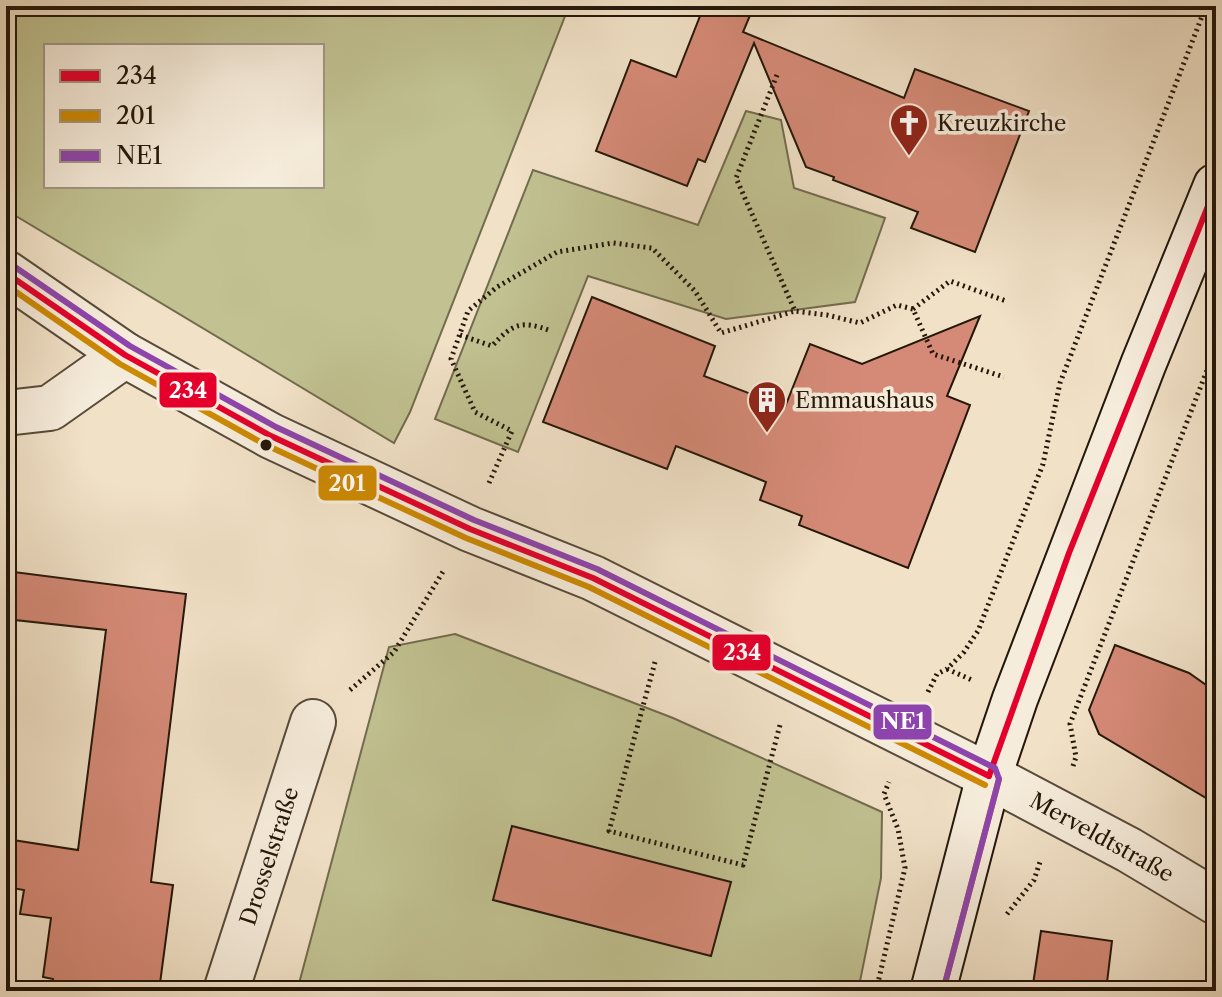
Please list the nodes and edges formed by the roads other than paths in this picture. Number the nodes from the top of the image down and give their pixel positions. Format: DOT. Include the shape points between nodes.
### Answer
graph roads {
  1 [pos="1216,186"];
  2 [pos="6,273"];
  3 [pos="125,355"];
  4 [pos="6,413"];
  5 [pos="313,722"];
  6 [pos="989,776"];
  7 [pos="1216,902"];
  8 [pos="226,991"];
  9 [pos="933,991"];
  1 -- 6 [label="street" via="1027,664"];
  2 -- 3 [label="street, Merveldtstraße"];
  3 -- 4 [label="street" via="50,408"];
  3 -- 6 [label="street, Merveldtstraße" via="271,436 470,529 593,578"];
  5 -- 8 [label="street, Drosselstraße"];
  6 -- 7 [label="street, Merveldtstraße"];
  6 -- 9 [label="street"];
}
